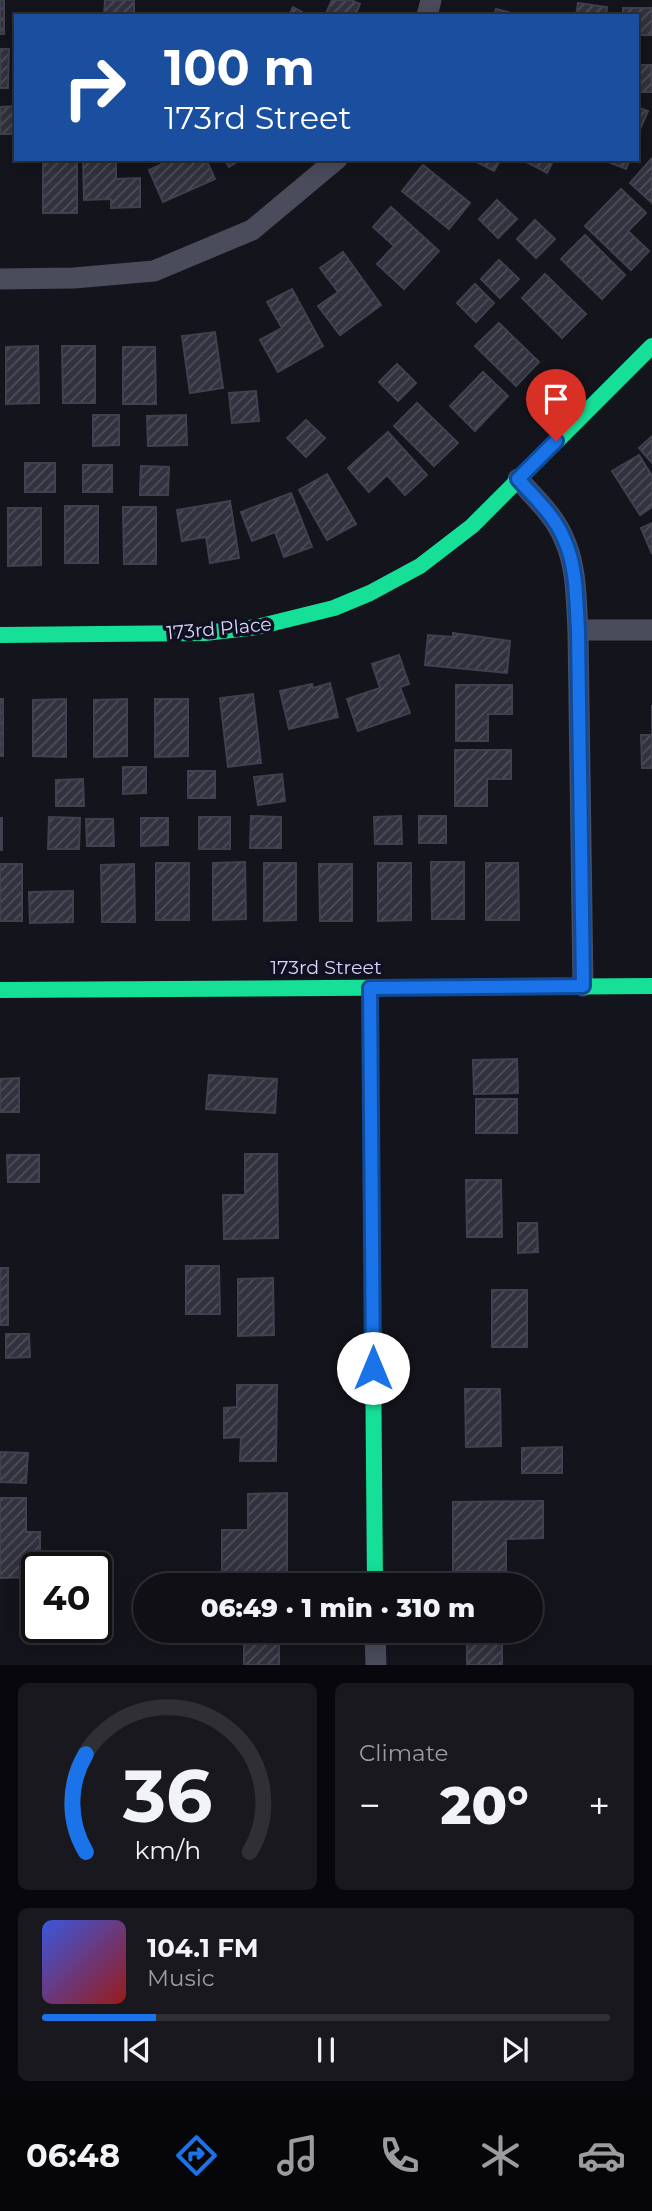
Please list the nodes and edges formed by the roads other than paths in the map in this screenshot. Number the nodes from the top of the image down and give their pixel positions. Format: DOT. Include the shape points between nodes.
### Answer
graph roads {
  1 [pos="335,161"];
  2 [pos="0,279"];
  3 [pos="652,346"];
  4 [pos="518,479"];
  5 [pos="578,630"];
  6 [pos="652,630"];
  7 [pos="0,635"];
  8 [pos="583,986"];
  9 [pos="652,986"];
  10 [pos="370,988"];
  11 [pos="0,990"];
  12 [pos="375,1573"];
  13 [pos="375,1643"];
  14 [pos="376,1665"];
  1 -- 2 [label="street" via="252,230 154,271"];
  3 -- 4 [label="street, 173rd Place"];
  4 -- 5 [label="street" via="564,538 571,557"];
  4 -- 7 [label="street, 173rd Place" via="472,526 420,566 334,608 257,627 205,633"];
  5 -- 6 [label="street"];
  5 -- 8 [label="street"];
  8 -- 9 [label="street, 173rd Street"];
  8 -- 10 [label="street, 173rd Street"];
  10 -- 11 [label="street, 173rd Street"];
  10 -- 12 [label="street"];
  13 -- 14 [label="street"];
}
